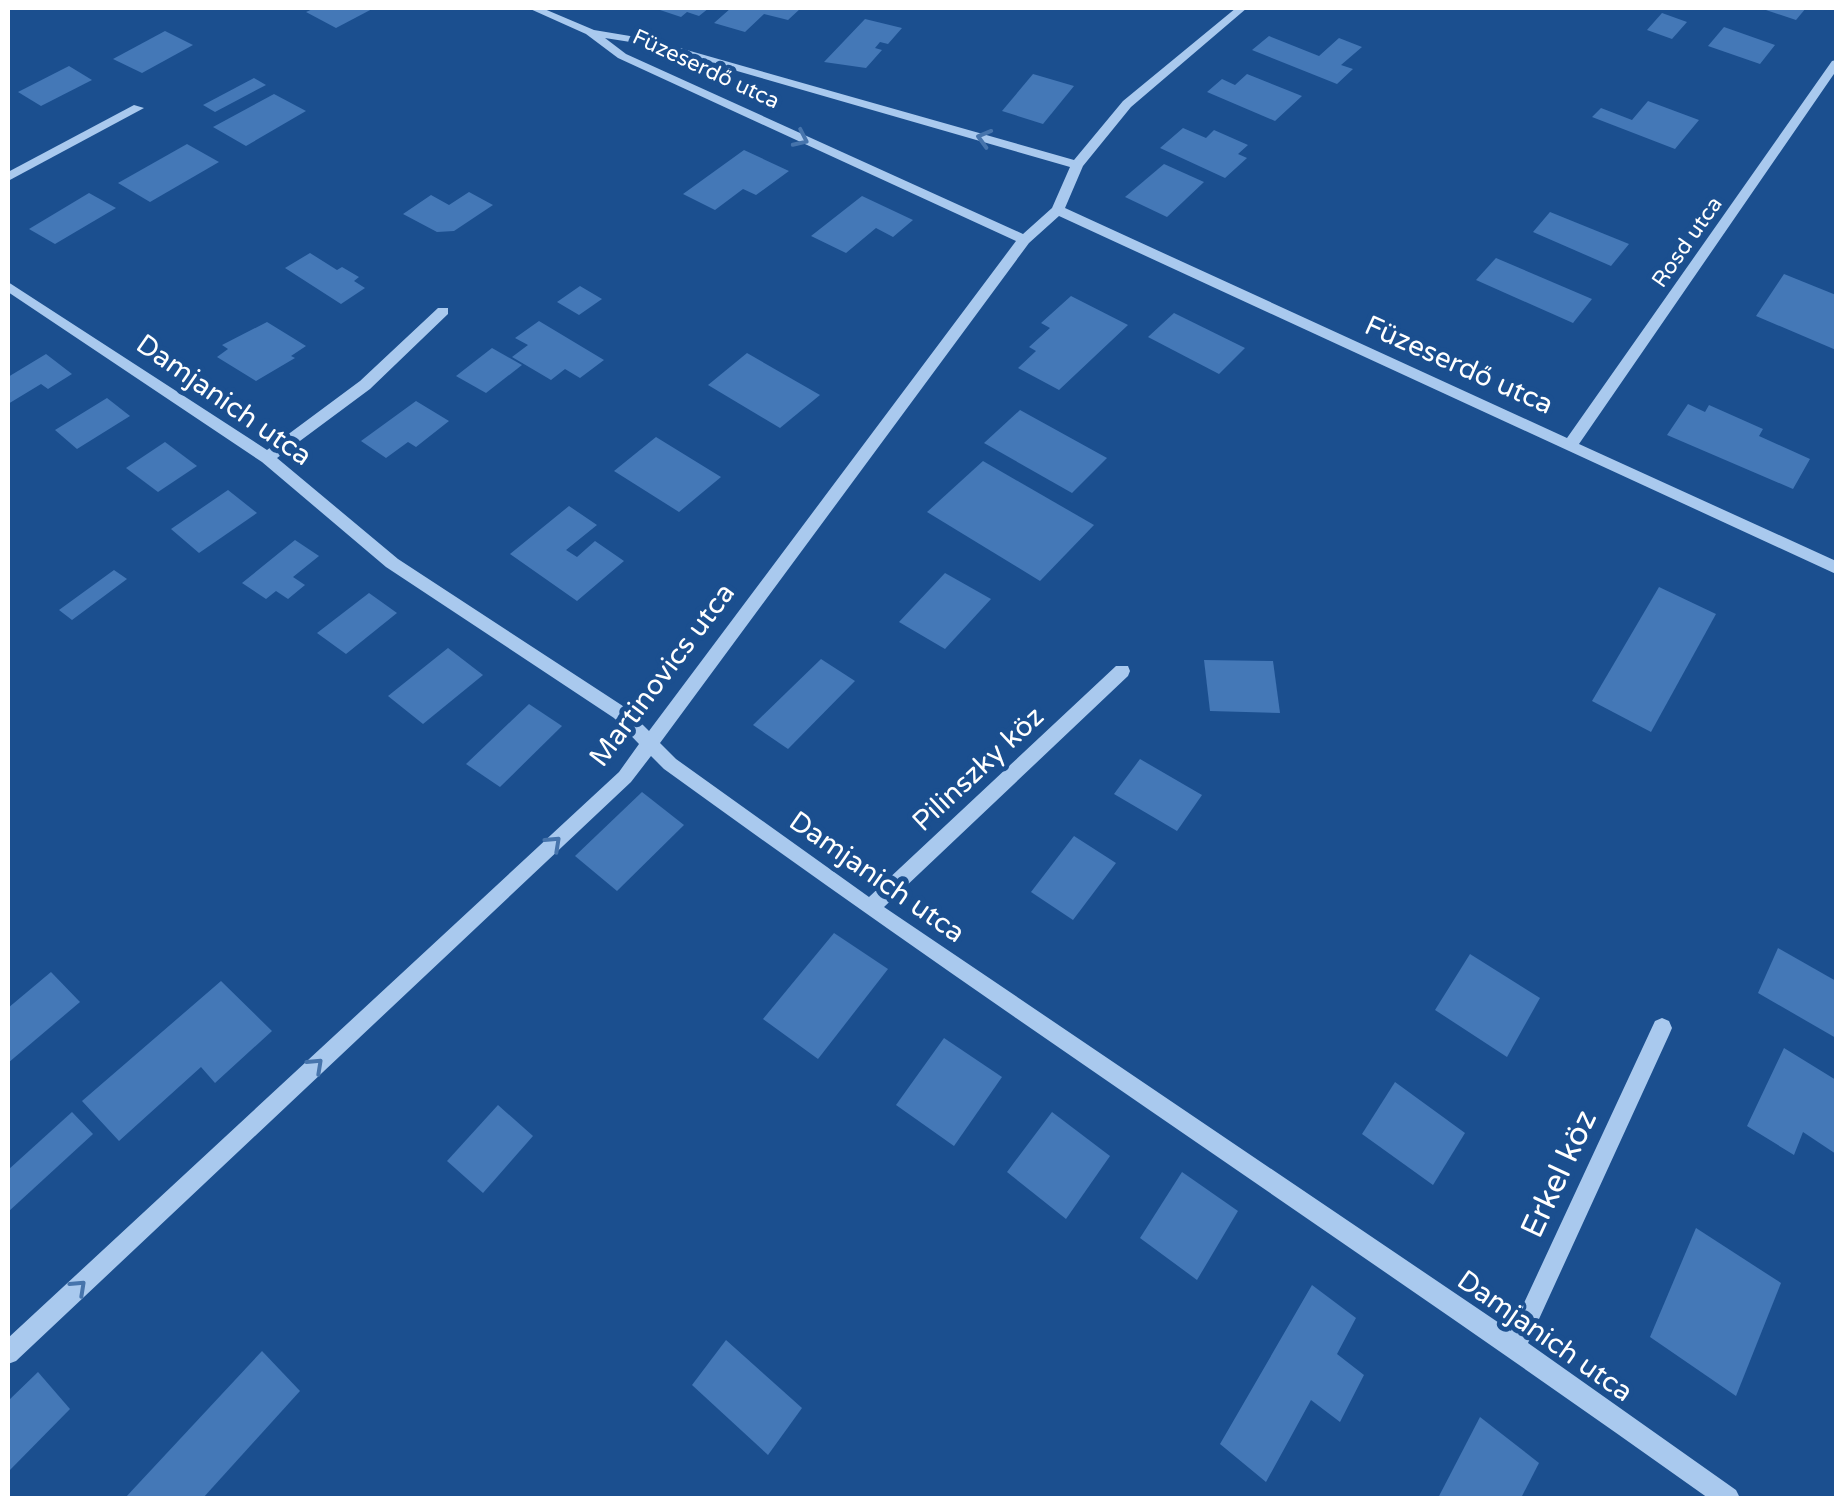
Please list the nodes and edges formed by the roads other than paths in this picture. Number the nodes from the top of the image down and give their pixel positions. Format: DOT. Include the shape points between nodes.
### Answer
graph roads {
  1 [pos="534,8"];
  2 [pos="1242,8"];
  3 [pos="590,32"];
  4 [pos="1836,63"];
  5 [pos="138,108"];
  6 [pos="1078,165"];
  7 [pos="8,177"];
  8 [pos="1058,210"];
  9 [pos="1024,240"];
  10 [pos="8,286"];
  11 [pos="443,310"];
  12 [pos="1571,444"];
  13 [pos="267,458"];
  14 [pos="1836,568"];
  15 [pos="1122,671"];
  16 [pos="650,743"];
  17 [pos="870,908"];
  18 [pos="1662,1028"];
  19 [pos="1515,1348"];
  20 [pos="8,1353"];
  21 [pos="1728,1498"];
  1 -- 3 [label="street, Füzeserdő utca"];
  2 -- 6 [label="street, Martinovics utca" via="1127,104"];
  6 -- 3 [label="street, Füzeserdő utca, one-way" via="644,41"];
  3 -- 9 [label="street, Füzeserdő utca, one-way" via="622,56"];
  4 -- 12 [label="street, Rosd utca"];
  5 -- 7 [label="street"];
  6 -- 8 [label="street, Martinovics utca"];
  8 -- 9 [label="street, Martinovics utca"];
  8 -- 12 [label="street, Füzeserdő utca"];
  9 -- 16 [label="street, Martinovics utca"];
  10 -- 13 [label="street, Damjanich utca"];
  11 -- 13 [label="street" via="365,386"];
  12 -- 14 [label="street, Füzeserdő utca"];
  13 -- 16 [label="street, Damjanich utca" via="392,563 620,714"];
  15 -- 17 [label="street, Pilinszky köz"];
  16 -- 17 [label="street, Damjanich utca"];
  20 -- 16 [label="street, Martinovics utca, one-way" via="625,777"];
  17 -- 19 [label="street, Damjanich utca"];
  18 -- 19 [label="street, Erkel köz"];
  19 -- 21 [label="street, Damjanich utca"];
}
